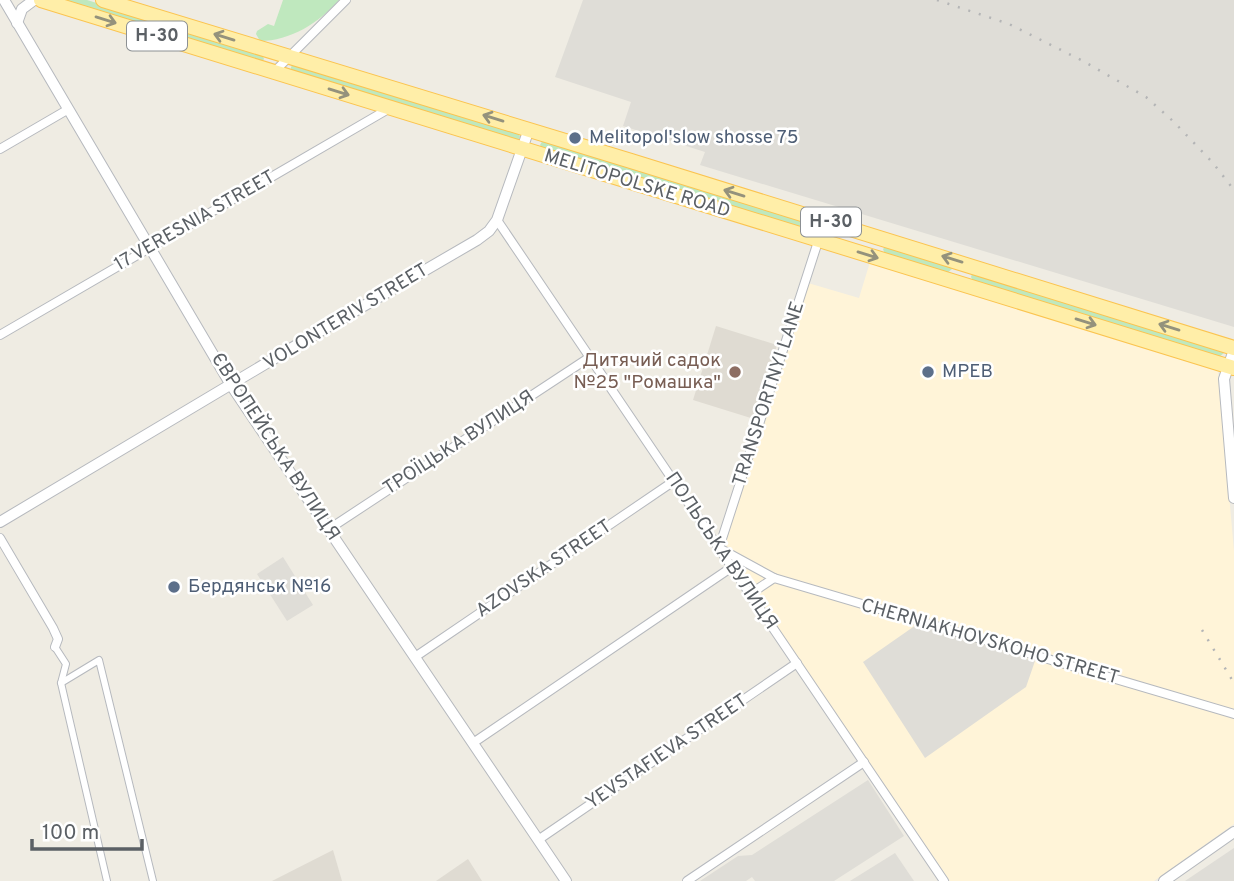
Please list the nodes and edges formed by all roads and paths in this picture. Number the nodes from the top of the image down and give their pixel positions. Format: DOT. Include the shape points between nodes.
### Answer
graph roads {
  1 [pos="4,0"];
  2 [pos="34,0"];
  3 [pos="41,0"];
  4 [pos="103,0"];
  5 [pos="346,0"];
  6 [pos="17,23"];
  7 [pos="289,57"];
  8 [pos="273,73"];
  9 [pos="390,107"];
  10 [pos="67,110"];
  11 [pos="529,129"];
  12 [pos="522,148"];
  13 [pos="0,149"];
  14 [pos="497,220"];
  15 [pos="825,220"];
  16 [pos="818,240"];
  17 [pos="150,247"];
  18 [pos="0,335"];
  19 [pos="1234,349"];
  20 [pos="590,357"];
  21 [pos="1231,367"];
  22 [pos="231,385"];
  23 [pos="674,481"];
  24 [pos="1234,498"];
  25 [pos="0,522"];
  26 [pos="328,529"];
  27 [pos="0,538"];
  28 [pos="719,548"];
  29 [pos="732,567"];
  30 [pos="774,578"];
  31 [pos="750,594"];
  32 [pos="55,647"];
  33 [pos="415,657"];
  34 [pos="797,663"];
  35 [pos="61,683"];
  36 [pos="1234,714"];
  37 [pos="473,743"];
  38 [pos="864,762"];
  39 [pos="1234,832"];
  40 [pos="538,840"];
  41 [pos="107,881"];
  42 [pos="153,881"];
  43 [pos="566,881"];
  44 [pos="687,881"];
  45 [pos="944,881"];
  46 [pos="1164,881"];
  1 -- 6 [label="street, ЄВРОПЕЙСЬКА ВУЛИЦЯ"];
  2 -- 6 [label="street" via="22,9"];
  3 -- 8 [label="main road, MELITOPOLSKE ROAD / Н-30, one-way"];
  7 -- 4 [label="main road, MELITOPOLSKE ROAD / Н-30, one-way"];
  5 -- 7 [label="street"];
  6 -- 10 [label="street, ЄВРОПЕЙСЬКА ВУЛИЦЯ"];
  7 -- 8 [label="street"];
  11 -- 7 [label="main road, MELITOPOLSKE ROAD / Н-30, one-way"];
  8 -- 9 [label="main road, MELITOPOLSKE ROAD / Н-30, one-way"];
  9 -- 12 [label="main road, MELITOPOLSKE ROAD / Н-30"];
  9 -- 17 [label="street, 17 VERESNIA STREET"];
  10 -- 13 [label="street"];
  10 -- 17 [label="street, ЄВРОПЕЙСЬКА ВУЛИЦЯ"];
  11 -- 12 [label="street, VOLONTERIV STREET"];
  15 -- 11 [label="main road, MELITOPOLSKE ROAD / Н-30, one-way"];
  12 -- 14 [label="street, VOLONTERIV STREET"];
  12 -- 16 [label="main road, MELITOPOLSKE ROAD / Н-30"];
  14 -- 20 [label="street, ПОЛЬСЬКА ВУЛИЦЯ"];
  14 -- 22 [label="street, VOLONTERIV STREET" via="477,240"];
  15 -- 16 [label="street, TRANSPORTNYI LANE"];
  19 -- 15 [label="main road, MELITOPOLSKE ROAD / Н-30, one-way"];
  16 -- 21 [label="main road, MELITOPOLSKE ROAD / Н-30, one-way"];
  16 -- 28 [label="street, TRANSPORTNYI LANE"];
  17 -- 18 [label="street, 17 VERESNIA STREET"];
  17 -- 22 [label="street, ЄВРОПЕЙСЬКА ВУЛИЦЯ"];
  19 -- 21 [label="street"];
  20 -- 23 [label="street, ПОЛЬСЬКА ВУЛИЦЯ"];
  20 -- 26 [label="street, ТРОЇЦЬКА ВУЛИЦЯ"];
  21 -- 24 [label="street" via="1224,379"];
  22 -- 25 [label="street, VOLONTERIV STREET"];
  22 -- 26 [label="street, ЄВРОПЕЙСЬКА ВУЛИЦЯ"];
  23 -- 28 [label="street, ПОЛЬСЬКА ВУЛИЦЯ"];
  23 -- 33 [label="street, AZOVSKA STREET"];
  26 -- 33 [label="street, ЄВРОПЕЙСЬКА ВУЛИЦЯ"];
  27 -- 32 [label="street" via="53,628 58,639"];
  28 -- 29 [label="street, ПОЛЬСЬКА ВУЛИЦЯ"];
  28 -- 30 [label="street, CHERNIAKHOVSKOHO STREET"];
  29 -- 31 [label="street, ПОЛЬСЬКА ВУЛИЦЯ"];
  29 -- 37 [label="street"];
  30 -- 31 [label="street"];
  30 -- 36 [label="street, CHERNIAKHOVSKOHO STREET"];
  31 -- 34 [label="street, ПОЛЬСЬКА ВУЛИЦЯ"];
  32 -- 35 [label="street" via="66,664"];
  33 -- 37 [label="street, ЄВРОПЕЙСЬКА ВУЛИЦЯ"];
  34 -- 38 [label="street, ПОЛЬСЬКА ВУЛИЦЯ"];
  34 -- 40 [label="street, YEVSTAFIEVA STREET"];
  35 -- 41 [label="street"];
  35 -- 42 [label="street" via="99,660"];
  37 -- 40 [label="street, ЄВРОПЕЙСЬКА ВУЛИЦЯ"];
  38 -- 44 [label="street"];
  38 -- 45 [label="street, ПОЛЬСЬКА ВУЛИЦЯ"];
  39 -- 46 [label="street"];
  40 -- 43 [label="street, ЄВРОПЕЙСЬКА ВУЛИЦЯ"];
}
